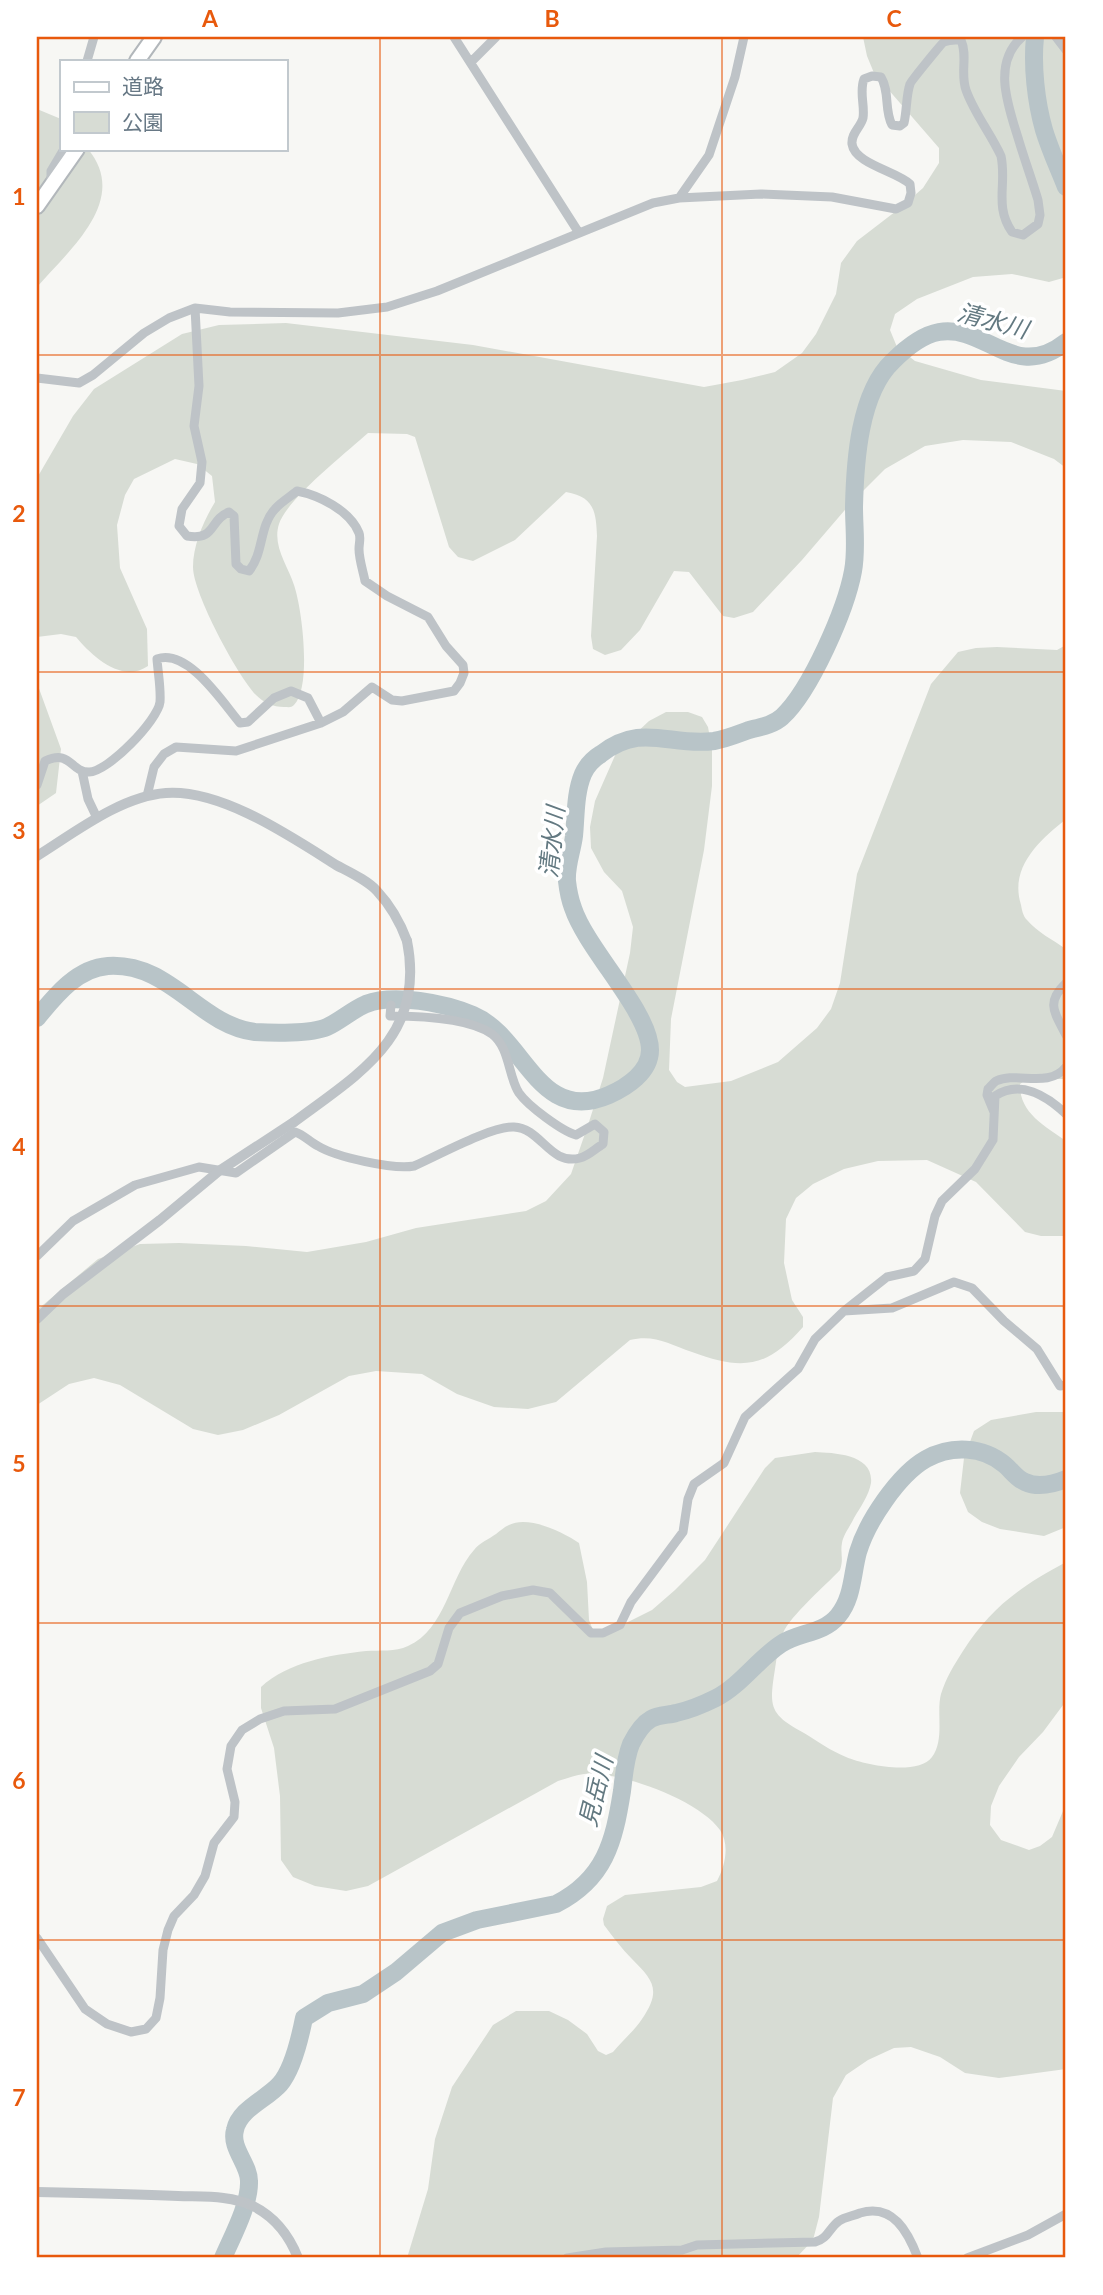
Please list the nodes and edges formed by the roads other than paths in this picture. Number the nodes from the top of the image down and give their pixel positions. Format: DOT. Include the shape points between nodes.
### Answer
graph roads {
  1 [pos="94,37"];
  2 [pos="153,37"];
  3 [pos="454,37"];
  4 [pos="496,37"];
  5 [pos="744,37"];
  6 [pos="1022,37"];
  7 [pos="1056,37"];
  8 [pos="1066,50"];
  9 [pos="87,60"];
  10 [pos="138,60"];
  11 [pos="471,62"];
  12 [pos="63,150"];
  13 [pos="76,150"];
  14 [pos="51,188"];
  15 [pos="679,198"];
  16 [pos="37,206"];
  17 [pos="579,233"];
  18 [pos="195,308"];
  19 [pos="37,378"];
  20 [pos="321,723"];
  21 [pos="82,771"];
  22 [pos="37,785"];
  23 [pos="147,796"];
  24 [pos="97,818"];
  25 [pos="37,856"];
  26 [pos="1066,983"];
  27 [pos="391,1005"];
  28 [pos="1066,1035"];
  29 [pos="1066,1066"];
  30 [pos="995,1113"];
  31 [pos="1066,1114"];
  32 [pos="219,1171"];
  33 [pos="37,1256"];
  34 [pos="844,1311"];
  35 [pos="37,1319"];
  36 [pos="1066,1385"];
  37 [pos="37,1938"];
  38 [pos="37,2192"];
  39 [pos="1066,2214"];
  40 [pos="298,2258"];
  41 [pos="567,2258"];
  42 [pos="918,2258"];
  43 [pos="967,2258"];
  1 -- 9 [label="street"];
  2 -- 10 [label="main road"];
  3 -- 11 [label="street"];
  4 -- 11 [label="street"];
  5 -- 15 [label="street" via="709,155"];
  6 -- 15 [label="street" via="1007,59 1004,77 1040,215 1038,224 1023,235 1012,232 1003,217 1001,156 965,87 961,40 941,43 915,75 900,126 892,125 887,117 886,85 881,77 864,79 861,87 863,118 852,145 857,155 910,184 908,203 896,209 832,197"];
  7 -- 8 [label="street"];
  11 -- 17 [label="street"];
  12 -- 14 [label="street" via="51,171"];
  13 -- 14 [label="main road"];
  14 -- 16 [label="main road"];
  15 -- 17 [label="street" via="653,203"];
  17 -- 18 [label="street" via="387,307 338,313"];
  18 -- 19 [label="street" via="144,333 79,383"];
  18 -- 20 [label="street" via="199,386 194,426 202,462 200,483 182,509 179,526 187,536 199,538 229,512 234,516 236,564 249,571 258,560 274,510 297,491 311,494 338,509 355,526 365,581 428,617 463,665 464,673 454,691 402,701 372,687 343,712"];
  20 -- 21 [label="street" via="308,698 292,691 240,723 223,698 193,670 162,657 157,659 160,703 155,717 117,757 98,770"];
  20 -- 23 [label="street" via="236,751 176,747 154,767"];
  21 -- 22 [label="street" via="69,760 54,757 45,761"];
  21 -- 24 [label="street"];
  23 -- 24 [label="street"];
  23 -- 32 [label="street, bridge" via="203,796 290,836 375,888 400,921 407,941 408,995 387,1044 358,1074"];
  24 -- 25 [label="street"];
  26 -- 28 [label="street" via="1053,1002"];
  27 -- 32 [label="street" via="390,1016 462,1023 492,1035 505,1053 519,1094 563,1132 576,1135 595,1124 604,1132 603,1144 570,1159 557,1156 517,1126 501,1128 402,1169 334,1153 295,1132 236,1173"];
  29 -- 30 [label="street" via="1051,1077 997,1081 988,1089"];
  30 -- 31 [label="street" via="995,1096 1006,1089 1023,1089 1052,1101"];
  30 -- 34 [label="street" via="993,1140 975,1169 942,1201 925,1259 914,1271 887,1277"];
  32 -- 33 [label="street" via="199,1167 135,1185 72,1221"];
  32 -- 35 [label="street"];
  34 -- 36 [label="street" via="892,1308 954,1282 972,1288 1037,1349 1060,1386"];
  34 -- 37 [label="street" via="815,1339 798,1369 745,1417 724,1463 694,1485 683,1532 620,1625 591,1633 550,1594 533,1590 502,1596 460,1613 449,1628 438,1664 430,1671 335,1709 285,1711 260,1718 242,1730 231,1746 227,1769 234,1817 214,1843 194,1895 174,1916 168,1930 156,2018 146,2029 131,2032 107,2024 85,2009"];
  38 -- 40 [label="street" via="227,2199 253,2206 277,2223"];
  39 -- 43 [label="street" via="1028,2235"];
  41 -- 42 [label="street" via="697,2245 815,2242 842,2219 879,2211 898,2220"];
}
